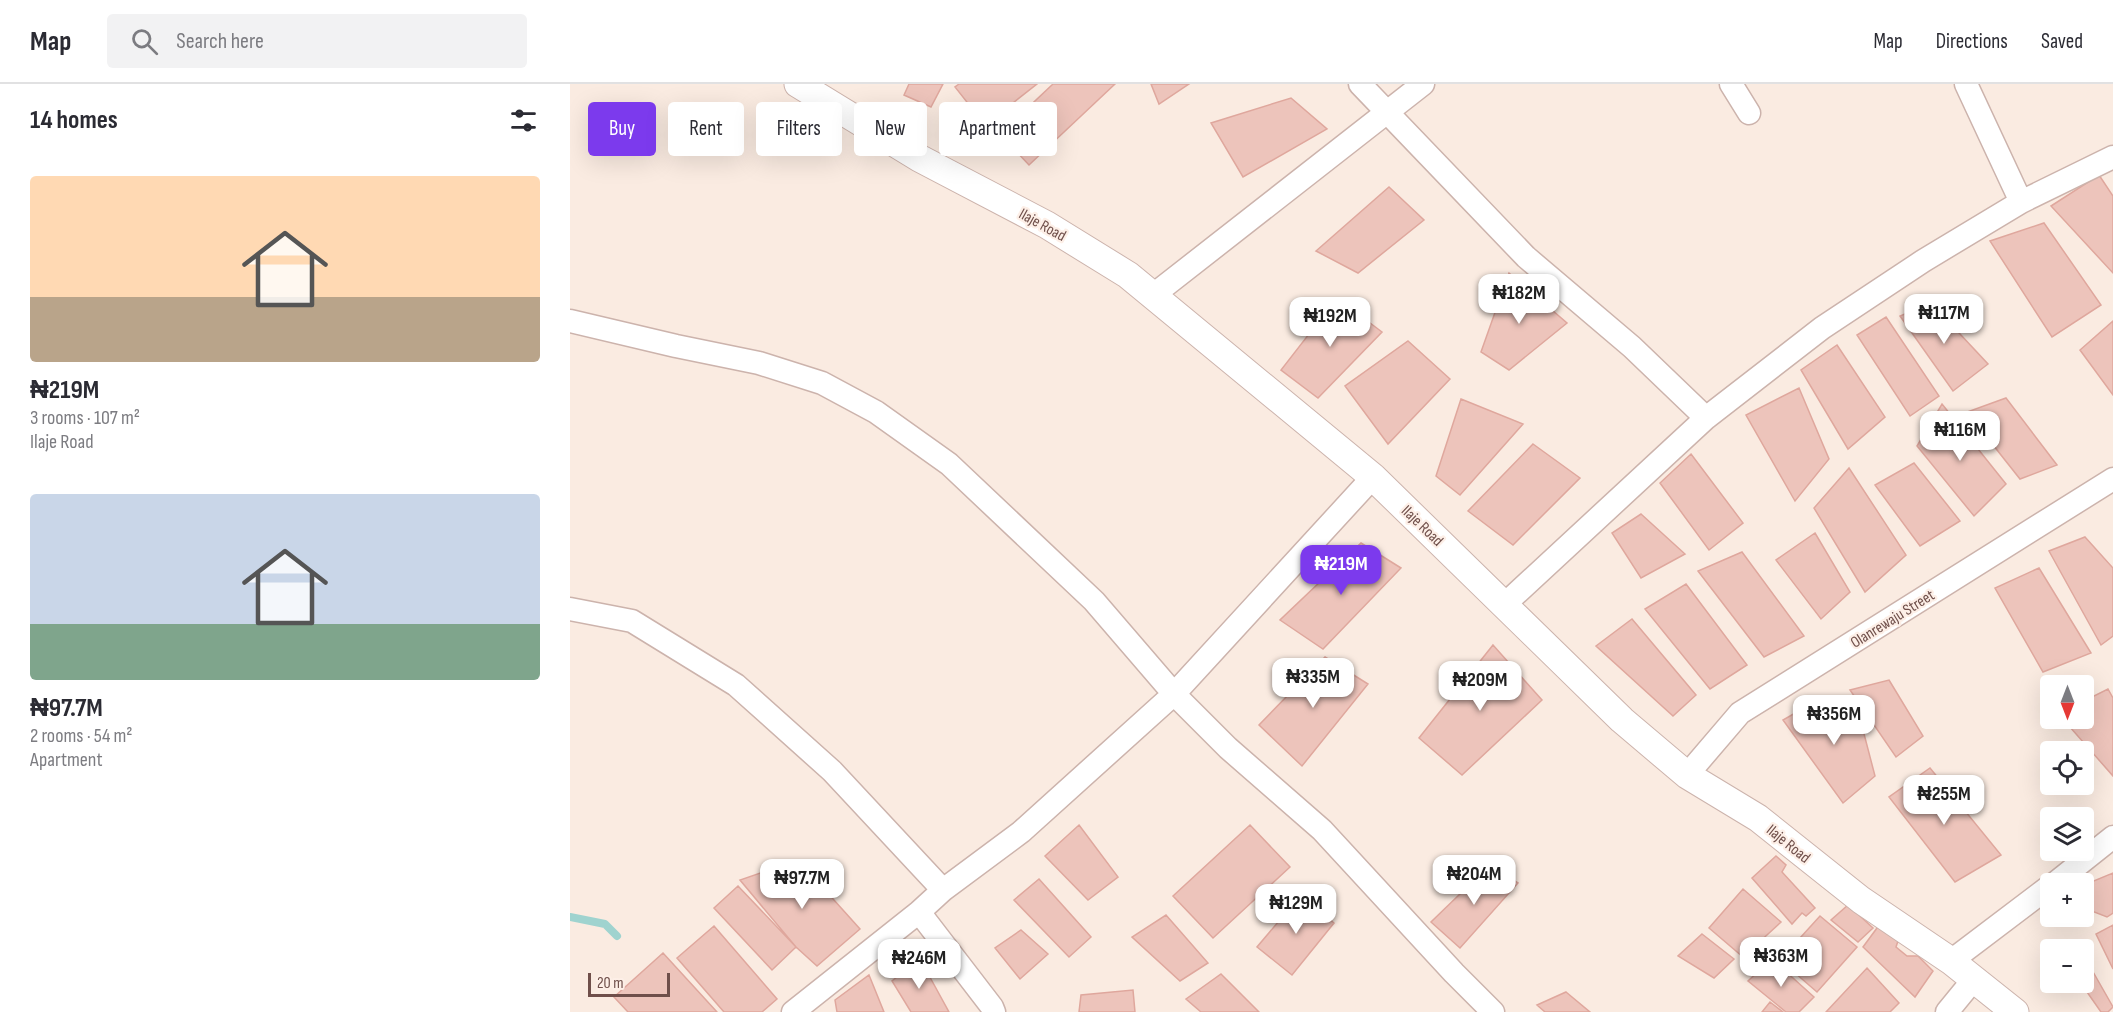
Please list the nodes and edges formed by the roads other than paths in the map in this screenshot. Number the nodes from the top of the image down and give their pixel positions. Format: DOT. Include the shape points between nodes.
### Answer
graph roads {
  1 [pos="798,84"];
  2 [pos="1359,84"];
  3 [pos="1423,84"];
  4 [pos="1731,84"];
  5 [pos="1966,84"];
  6 [pos="1386,112"];
  7 [pos="1749,113"];
  8 [pos="2113,157"];
  9 [pos="2021,202"];
  10 [pos="1152,296"];
  11 [pos="570,321"];
  12 [pos="1706,418"];
  13 [pos="1373,477"];
  14 [pos="2113,479"];
  15 [pos="1504,604"];
  16 [pos="570,609"];
  17 [pos="1174,694"];
  18 [pos="1688,775"];
  19 [pos="2113,837"];
  20 [pos="2067,873"];
  21 [pos="943,890"];
  22 [pos="2040,894"];
  23 [pos="919,912"];
  24 [pos="1951,961"];
  25 [pos="1974,979"];
  26 [pos="793,1012"];
  27 [pos="994,1012"];
  28 [pos="1493,1012"];
  29 [pos="1947,1012"];
  30 [pos="2015,1012"];
  1 -- 10 [label="street, Ilaje Road" via="919,158 1047,225 1128,275"];
  2 -- 6 [label="street"];
  3 -- 6 [label="street"];
  4 -- 7 [label="street"];
  5 -- 9 [label="street"];
  6 -- 10 [label="street"];
  6 -- 12 [label="street" via="1526,257 1632,346"];
  8 -- 9 [label="street"];
  9 -- 12 [label="street" via="1822,328"];
  10 -- 13 [label="street, Ilaje Road"];
  11 -- 17 [label="street" via="759,363 822,383 876,412 949,464 1094,601"];
  12 -- 15 [label="street"];
  13 -- 15 [label="street, Ilaje Road"];
  13 -- 17 [label="street"];
  14 -- 18 [label="street, Olanrewaju Street" via="1740,713"];
  15 -- 18 [label="street, Ilaje Road" via="1622,720"];
  16 -- 21 [label="street" via="632,621 736,685 832,771"];
  17 -- 21 [label="street" via="1021,832"];
  17 -- 28 [label="street" via="1228,748 1322,830"];
  18 -- 24 [label="street, Ilaje Road" via="1758,818 1861,900"];
  19 -- 20 [label="street"];
  21 -- 23 [label="street"];
  22 -- 24 [label="street"];
  23 -- 26 [label="street"];
  23 -- 27 [label="street"];
  24 -- 25 [label="street, Ilaje Road"];
  25 -- 29 [label="street"];
  25 -- 30 [label="street, Ilaje Road"];
}
